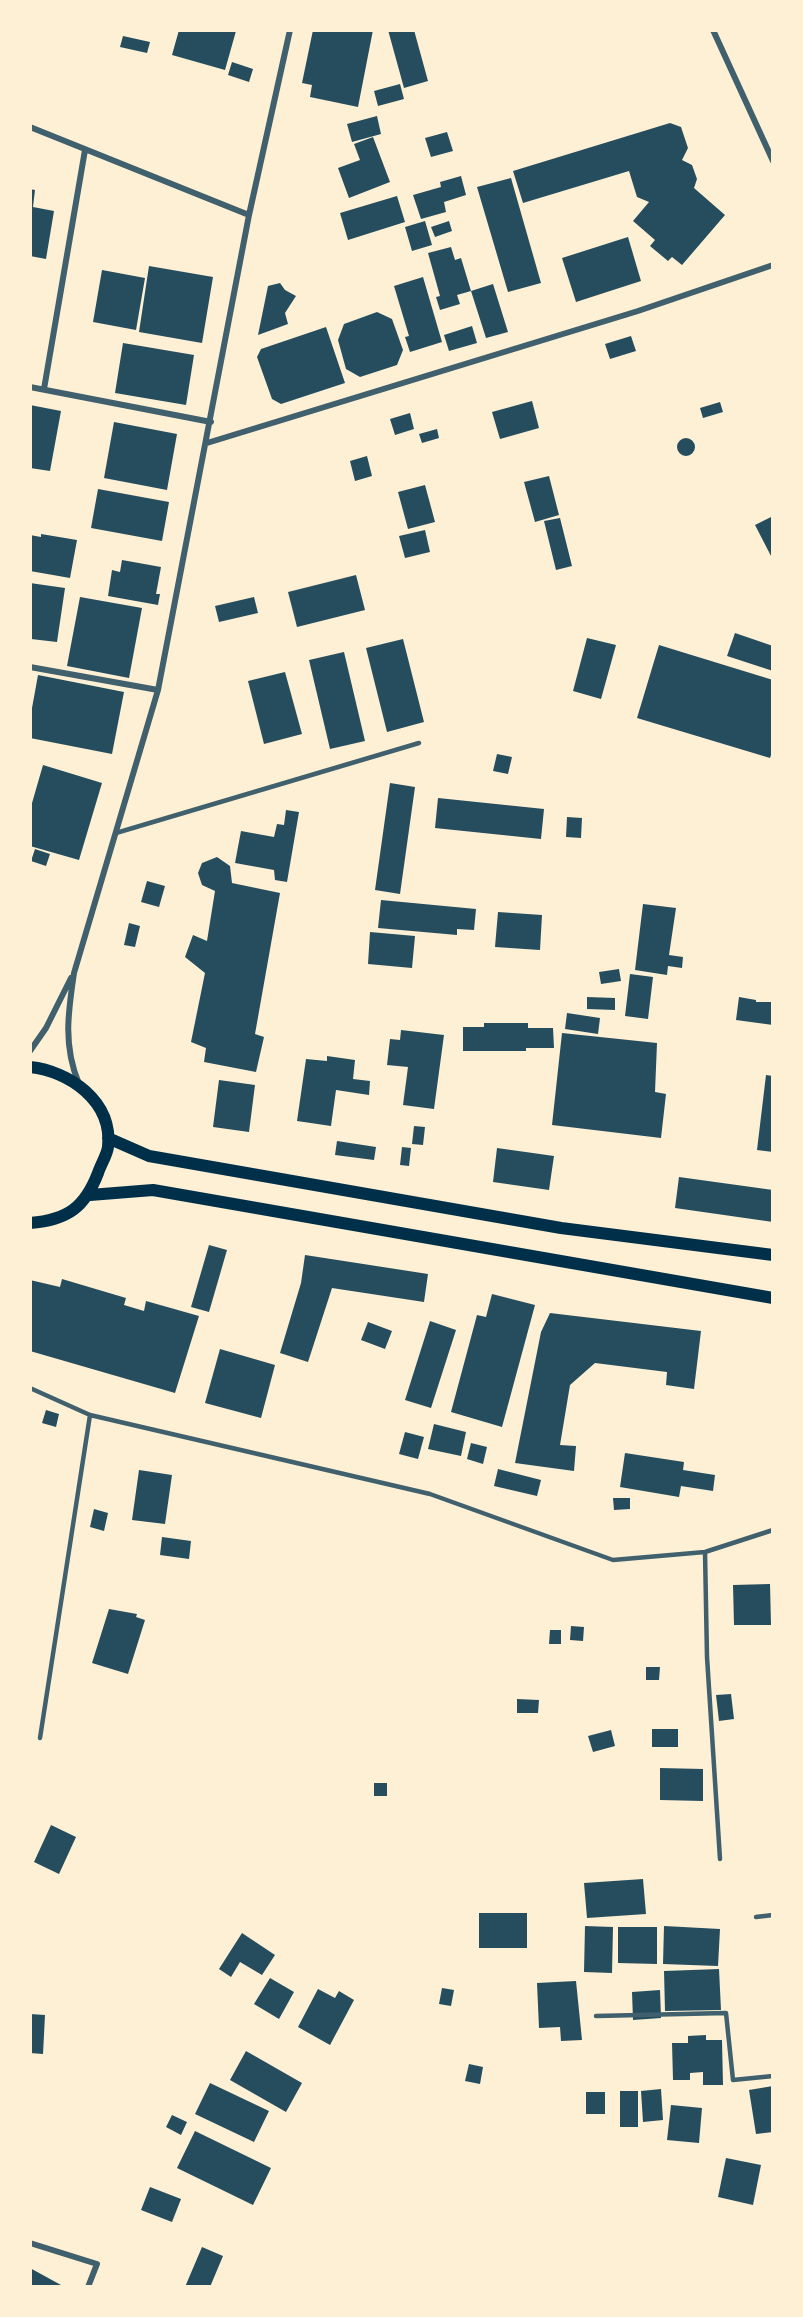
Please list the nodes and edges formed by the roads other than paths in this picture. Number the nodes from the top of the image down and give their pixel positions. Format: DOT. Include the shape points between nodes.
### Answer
graph roads {
  1 [pos="290,30"];
  2 [pos="713,30"];
  3 [pos="30,127"];
  4 [pos="85,150"];
  5 [pos="773,161"];
  6 [pos="249,215"];
  7 [pos="773,265"];
  8 [pos="30,387"];
  9 [pos="44,389"];
  10 [pos="211,422"];
  11 [pos="207,443"];
  12 [pos="30,667"];
  13 [pos="158,690"];
  14 [pos="419,743"];
  15 [pos="116,833"];
  16 [pos="74,973"];
  17 [pos="30,1051"];
  18 [pos="30,1067"];
  19 [pos="79,1085"];
  20 [pos="108,1138"];
  21 [pos="90,1195"];
  22 [pos="30,1223"];
  23 [pos="773,1255"];
  24 [pos="773,1298"];
  25 [pos="30,1388"];
  26 [pos="90,1415"];
  27 [pos="773,1530"];
  28 [pos="705,1552"];
  29 [pos="40,1738"];
  30 [pos="720,1859"];
  31 [pos="773,1915"];
  32 [pos="756,1917"];
  33 [pos="596,2016"];
  34 [pos="773,2076"];
  35 [pos="30,2243"];
  36 [pos="88,2287"];
  1 -- 6 [label="street"];
  2 -- 5 [label="street"];
  3 -- 4 [label="street"];
  4 -- 6 [label="street"];
  4 -- 9 [label="street"];
  6 -- 10 [label="street"];
  7 -- 11 [label="street" via="638,311"];
  8 -- 9 [label="street"];
  9 -- 10 [label="street"];
  10 -- 11 [label="street"];
  11 -- 13 [label="street"];
  12 -- 13 [label="street"];
  13 -- 15 [label="street"];
  14 -- 15 [label="lane"];
  15 -- 16 [label="street"];
  16 -- 17 [label="street" via="46,1029"];
  16 -- 19 [label="street" via="67,1043"];
  18 -- 19 [label="main road" via="62,1074"];
  19 -- 20 [label="main road" via="99,1108"];
  20 -- 21 [label="main road" via="108,1148"];
  20 -- 23 [label="main road" via="149,1156 561,1228"];
  21 -- 22 [label="main road" via="57,1218"];
  21 -- 24 [label="main road" via="153,1190"];
  25 -- 26 [label="lane"];
  26 -- 28 [label="lane" via="430,1494 613,1560"];
  26 -- 29 [label="lane"];
  27 -- 28 [label="lane"];
  28 -- 30 [label="lane" via="707,1657"];
  31 -- 32 [label="lane"];
  33 -- 34 [label="lane" via="726,2013 733,2080"];
  35 -- 36 [label="street" via="97,2264"];
}
